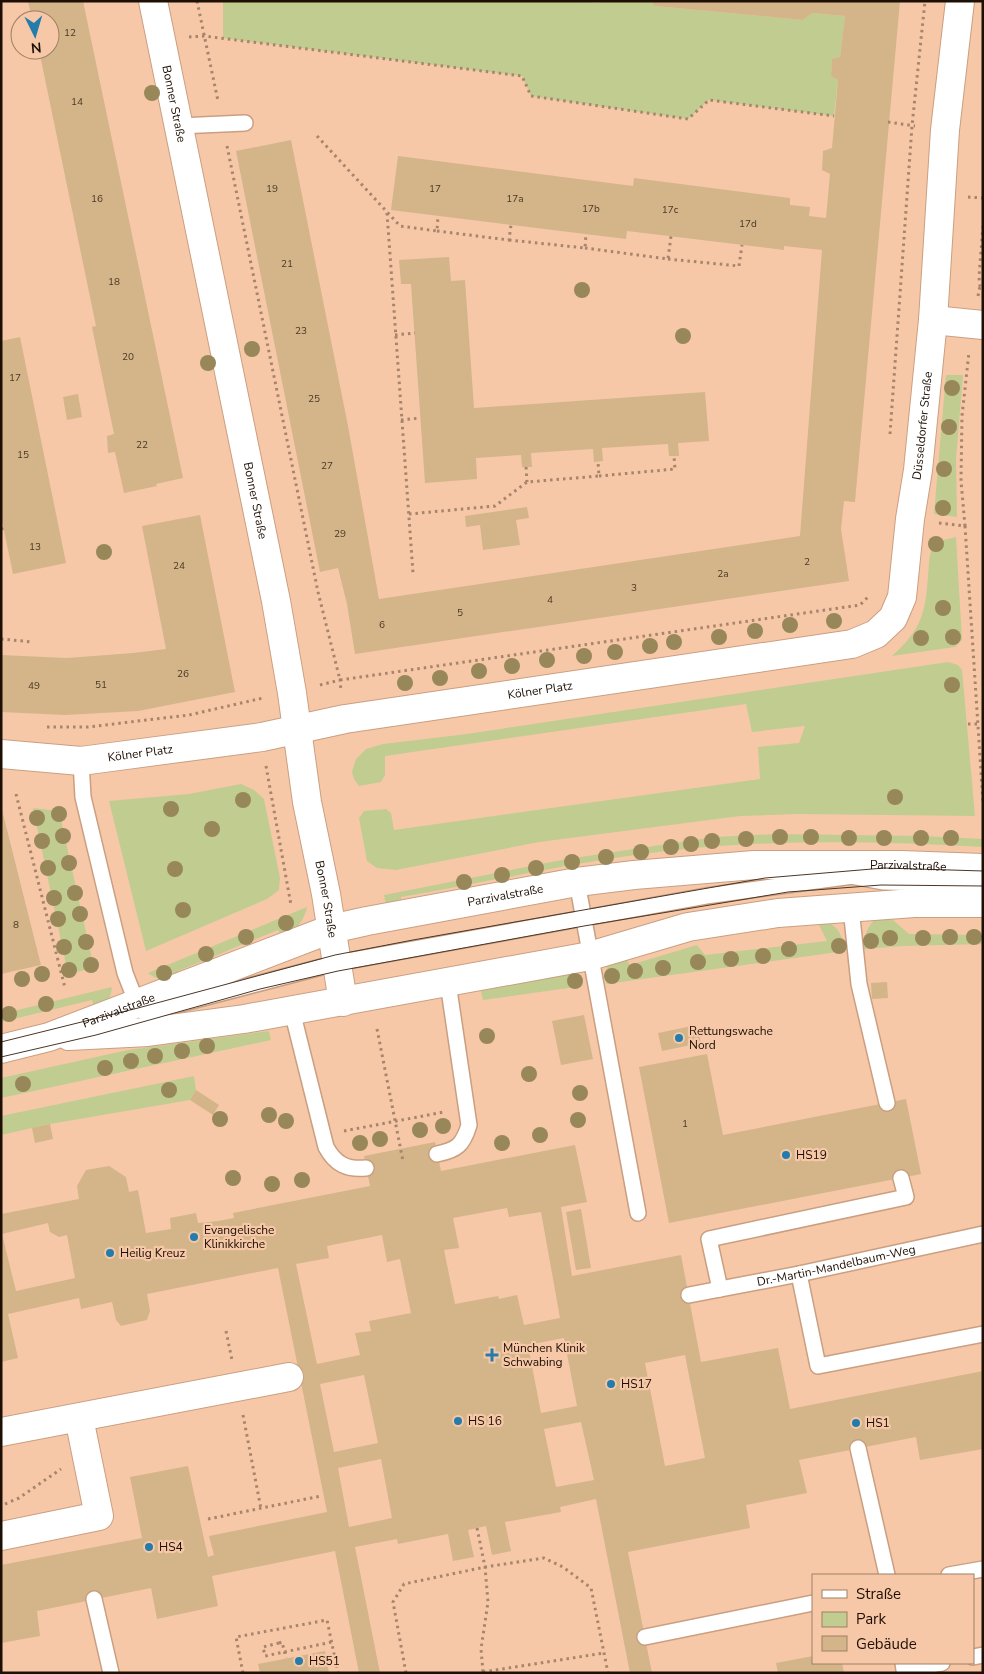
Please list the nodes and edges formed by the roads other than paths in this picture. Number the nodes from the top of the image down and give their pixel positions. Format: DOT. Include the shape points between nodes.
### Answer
graph roads {
  1 [pos="153,1"];
  2 [pos="960,1"];
  3 [pos="245,123"];
  4 [pos="179,126"];
  5 [pos="933,320"];
  6 [pos="978,324"];
  7 [pos="910,519"];
  8 [pos="297,730"];
  9 [pos="1,754"];
  10 [pos="81,761"];
  11 [pos="901,865"];
  12 [pos="983,868"];
  13 [pos="851,876"];
  14 [pos="577,882"];
  15 [pos="983,884"];
  16 [pos="983,903"];
  17 [pos="851,908"];
  18 [pos="584,919"];
  19 [pos="331,929"];
  20 [pos="590,956"];
  21 [pos="337,963"];
  22 [pos="448,983"];
  23 [pos="343,1002"];
  24 [pos="292,1010"];
  25 [pos="142,1016"];
  26 [pos="1,1049"];
  27 [pos="887,1103"];
  28 [pos="437,1154"];
  29 [pos="366,1168"];
  30 [pos="902,1178"];
  31 [pos="638,1213"];
  32 [pos="983,1234"];
  33 [pos="800,1274"];
  34 [pos="720,1289"];
  35 [pos="689,1295"];
  36 [pos="983,1334"];
  37 [pos="289,1377"];
  38 [pos="79,1418"];
  39 [pos="1,1432"];
  40 [pos="858,1448"];
  41 [pos="1,1536"];
  42 [pos="983,1569"];
  43 [pos="887,1574"];
  44 [pos="955,1574"];
  45 [pos="94,1600"];
  46 [pos="812,1603"];
  47 [pos="645,1638"];
  48 [pos="902,1664"];
  49 [pos="937,1664"];
  50 [pos="111,1673"];
  1 -- 4 [label="street, Bonner Straße"];
  2 -- 5 [label="street, Düsseldorfer Straße" via="945,130"];
  3 -- 4 [label="lane"];
  4 -- 8 [label="street, Bonner Straße" via="276,601"];
  5 -- 6 [label="street"];
  5 -- 7 [label="street, Düsseldorfer Straße"];
  7 -- 8 [label="street, Kölner Platz" via="902,597 893,618 876,634 852,644 345,719"];
  8 -- 10 [label="street, Kölner Platz"];
  8 -- 19 [label="street, Bonner Straße"];
  9 -- 10 [label="street, Kölner Platz"];
  10 -- 25 [label="lane" via="83,797 125,973"];
  11 -- 12 [label="street, Parzivalstraße"];
  11 -- 13 [label="lane"];
  11 -- 14 [label="street, Parzivalstraße" via="754,865"];
  13 -- 15 [label="lane" via="884,882"];
  13 -- 18 [label="lane" via="706,896"];
  14 -- 18 [label="lane"];
  14 -- 19 [label="street, Parzivalstraße"];
  16 -- 17 [label="street, Parzivalstraße" via="914,903"];
  17 -- 20 [label="street, Parzivalstraße" via="778,913 688,927"];
  17 -- 27 [label="lane" via="859,984"];
  18 -- 20 [label="lane"];
  18 -- 21 [label="lane"];
  19 -- 21 [label="street, Bonner Straße"];
  19 -- 25 [label="street, Parzivalstraße"];
  20 -- 22 [label="street, Parzivalstraße"];
  20 -- 31 [label="lane"];
  21 -- 23 [label="street, Bonner Straße"];
  21 -- 25 [label="lane"];
  22 -- 23 [label="street, Parzivalstraße"];
  22 -- 28 [label="lane" via="469,1125 465,1139 458,1147"];
  23 -- 24 [label="street, Parzivalstraße"];
  24 -- 25 [label="street, Parzivalstraße" via="244,1019"];
  24 -- 29 [label="lane" via="326,1147 342,1167"];
  25 -- 26 [label="street, Parzivalstraße"];
  30 -- 34 [label="lane" via="906,1197 709,1239"];
  32 -- 33 [label="lane, Dr.-Martin-Mandelbaum-Weg"];
  33 -- 34 [label="lane, Dr.-Martin-Mandelbaum-Weg"];
  33 -- 36 [label="lane" via="818,1366"];
  34 -- 35 [label="lane, Dr.-Martin-Mandelbaum-Weg"];
  37 -- 38 [label="street"];
  38 -- 39 [label="street"];
  38 -- 41 [label="street" via="99,1516"];
  40 -- 43 [label="lane"];
  42 -- 44 [label="lane"];
  45 -- 50 [label="lane"];
  46 -- 47 [label="lane"];
  48 -- 49 [label="lane" via="904,1670"];
}
